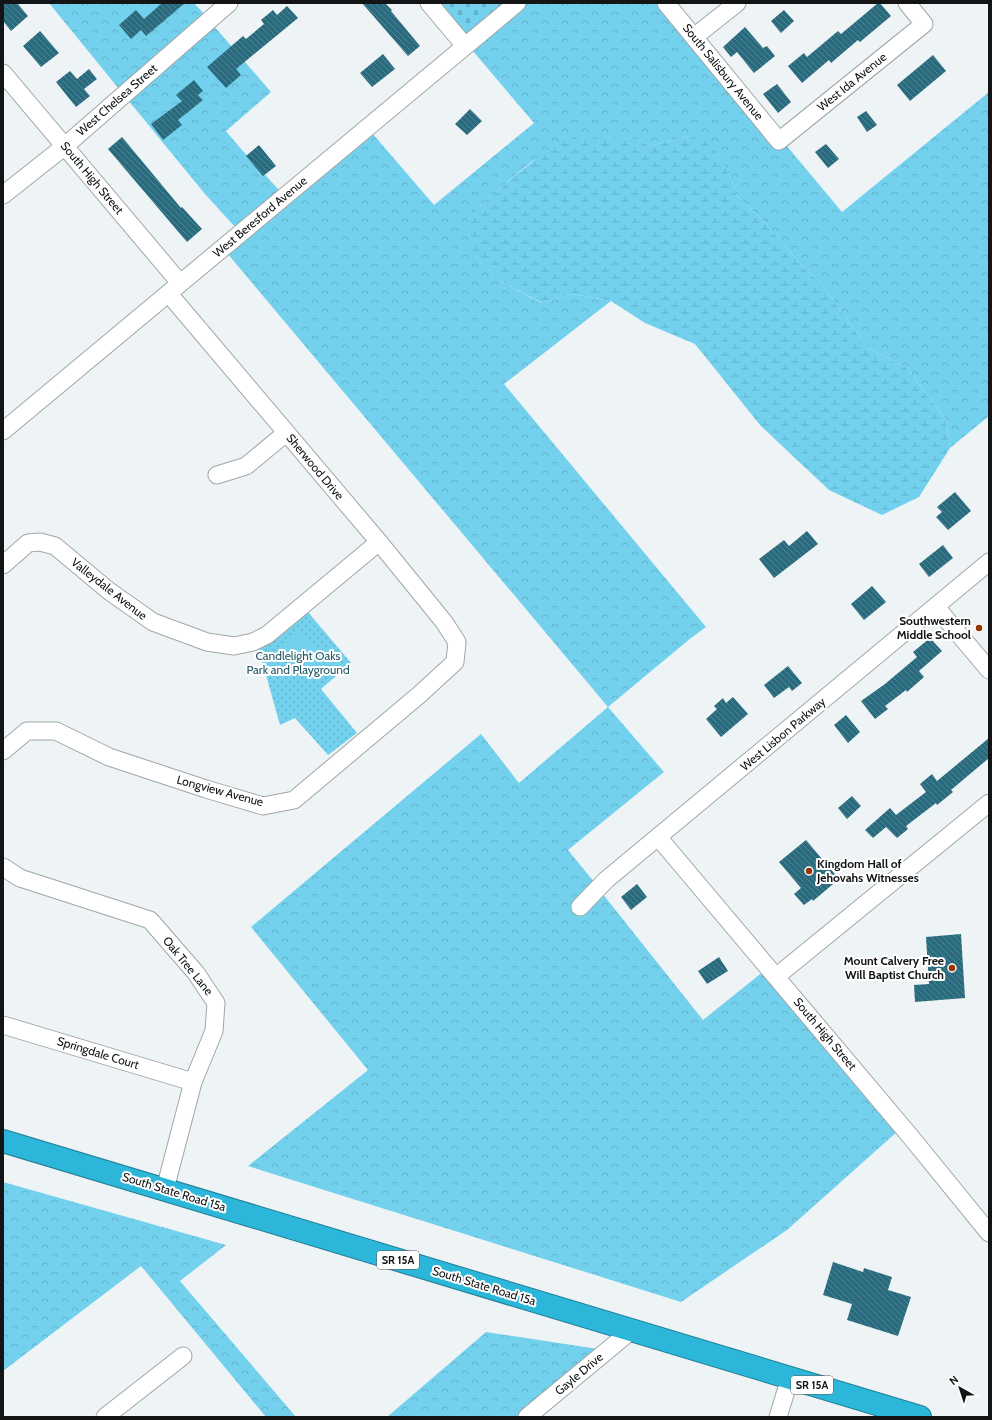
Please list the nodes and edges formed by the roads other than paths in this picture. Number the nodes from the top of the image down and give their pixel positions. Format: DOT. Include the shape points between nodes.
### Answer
graph roads {
  1 [pos="229,3"];
  2 [pos="429,3"];
  3 [pos="517,3"];
  4 [pos="666,3"];
  5 [pos="737,3"];
  6 [pos="907,3"];
  7 [pos="694,37"];
  8 [pos="465,46"];
  9 [pos="3,73"];
  10 [pos="779,141"];
  11 [pos="64,146"];
  12 [pos="3,196"];
  13 [pos="174,289"];
  14 [pos="3,431"];
  15 [pos="286,433"];
  16 [pos="216,475"];
  17 [pos="378,542"];
  18 [pos="989,562"];
  19 [pos="3,565"];
  20 [pos="936,607"];
  21 [pos="456,642"];
  22 [pos="989,670"];
  23 [pos="3,752"];
  24 [pos="989,803"];
  25 [pos="658,837"];
  26 [pos="3,867"];
  27 [pos="580,907"];
  28 [pos="777,976"];
  29 [pos="3,1025"];
  30 [pos="193,1082"];
  31 [pos="3,1141"];
  32 [pos="165,1189"];
  33 [pos="989,1233"];
  34 [pos="632,1330"];
  35 [pos="183,1356"];
  36 [pos="790,1378"];
  37 [pos="105,1417"];
  38 [pos="527,1417"];
  39 [pos="778,1417"];
  40 [pos="920,1417"];
  1 -- 11 [label="street, West Chelsea Street"];
  2 -- 8 [label="street"];
  3 -- 8 [label="street, West Beresford Avenue"];
  4 -- 7 [label="street, South Salisbury Avenue"];
  5 -- 7 [label="street"];
  6 -- 10 [label="street, West Ida Avenue" via="924,24"];
  7 -- 10 [label="street, South Salisbury Avenue"];
  8 -- 13 [label="street, West Beresford Avenue"];
  9 -- 11 [label="street, South High Street"];
  11 -- 12 [label="street, West Chelsea Street"];
  11 -- 13 [label="street, South High Street"];
  13 -- 14 [label="street, West Beresford Avenue"];
  13 -- 15 [label="street, Sherwood Drive"];
  15 -- 16 [label="street" via="246,466"];
  15 -- 17 [label="street, Sherwood Drive"];
  17 -- 19 [label="street, Valleydale Avenue" via="267,635 253,642 234,646 207,642 153,622 109,591 55,546 40,542 28,544"];
  17 -- 21 [label="street, Sherwood Drive" via="444,622"];
  18 -- 20 [label="street, West Lisbon Parkway"];
  20 -- 22 [label="street"];
  20 -- 25 [label="street, West Lisbon Parkway"];
  21 -- 23 [label="street, Longview Avenue" via="455,662 294,800 263,806 109,757 56,730 27,731"];
  24 -- 28 [label="street"];
  25 -- 27 [label="street, West Lisbon Parkway" via="606,880"];
  25 -- 28 [label="street, South High Street"];
  26 -- 30 [label="street, Oak Tree Lane" via="20,878 150,920 196,973 216,1003 214,1031"];
  28 -- 33 [label="street, South High Street"];
  29 -- 30 [label="street, Springdale Court"];
  30 -- 32 [label="street, Oak Tree Lane"];
  31 -- 32 [label="highway, South State Road 15a / SR 15A"];
  32 -- 34 [label="highway, South State Road 15a / SR 15A"];
  34 -- 36 [label="highway, South State Road 15a / SR 15A"];
  34 -- 38 [label="street, Gayle Drive"];
  35 -- 37 [label="street"];
  36 -- 39 [label="street"];
  36 -- 40 [label="highway, South State Road 15a / SR 15A"];
}
